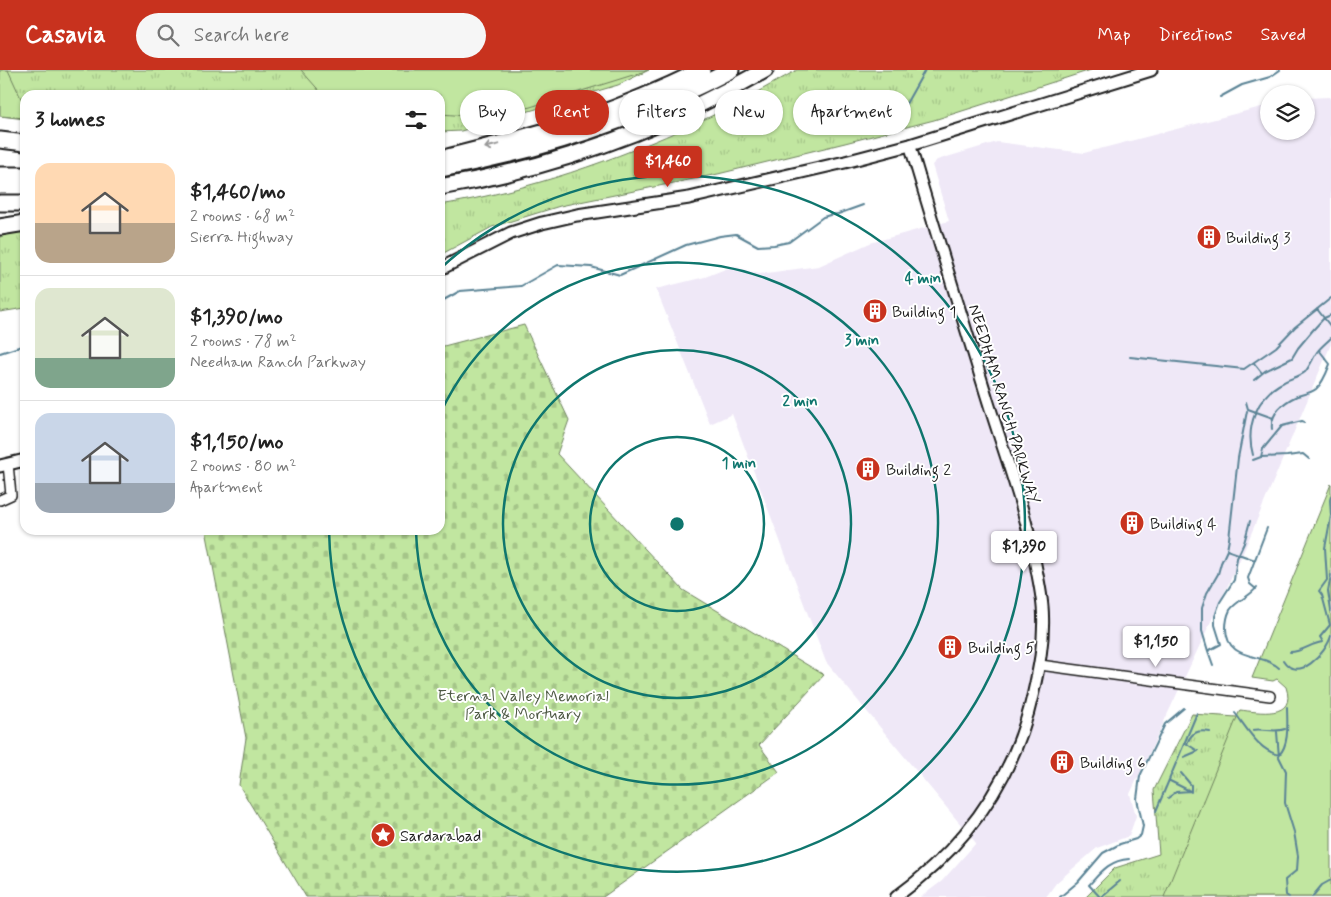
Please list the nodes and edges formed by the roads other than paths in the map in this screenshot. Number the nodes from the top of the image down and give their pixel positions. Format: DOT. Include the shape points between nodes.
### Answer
graph roads {
  1 [pos="702,70"];
  2 [pos="731,70"];
  3 [pos="746,70"];
  4 [pos="765,70"];
  5 [pos="1151,70"];
  6 [pos="0,140"];
  7 [pos="20,142"];
  8 [pos="910,145"];
  9 [pos="0,150"];
  10 [pos="20,150"];
  11 [pos="445,158"];
  12 [pos="445,168"];
  13 [pos="0,175"];
  14 [pos="20,175"];
  15 [pos="445,176"];
  16 [pos="0,186"];
  17 [pos="20,186"];
  18 [pos="445,186"];
  19 [pos="0,193"];
  20 [pos="20,193"];
  21 [pos="0,203"];
  22 [pos="20,203"];
  23 [pos="20,225"];
  24 [pos="0,227"];
  25 [pos="445,266"];
  26 [pos="20,461"];
  27 [pos="4,465"];
  28 [pos="0,500"];
  29 [pos="1040,666"];
  30 [pos="1270,696"];
  31 [pos="896,897"];
  1 -- 11 [label="highway, one-way" via="589,117"];
  2 -- 12 [label="highway" via="624,119 520,151"];
  3 -- 15 [label="highway" via="648,117 597,136"];
  4 -- 18 [label="highway" via="688,110 599,145 515,171"];
  5 -- 8 [label="main road"];
  6 -- 7 [label="highway"];
  8 -- 25 [label="main road" via="689,198 542,223 511,233"];
  8 -- 29 [label="street, NEEDHAM RANCH PARKWAY" via="1032,543 1043,615"];
  9 -- 10 [label="highway"];
  13 -- 14 [label="highway"];
  16 -- 17 [label="highway"];
  19 -- 20 [label="highway"];
  21 -- 22 [label="highway"];
  23 -- 24 [label="highway"];
  26 -- 27 [label="main road"];
  27 -- 28 [label="street" via="11,494"];
  29 -- 30 [label="street"];
  29 -- 31 [label="street, NEEDHAM RANCH PARKWAY" via="1020,739 993,795 960,840 918,881"];
}
